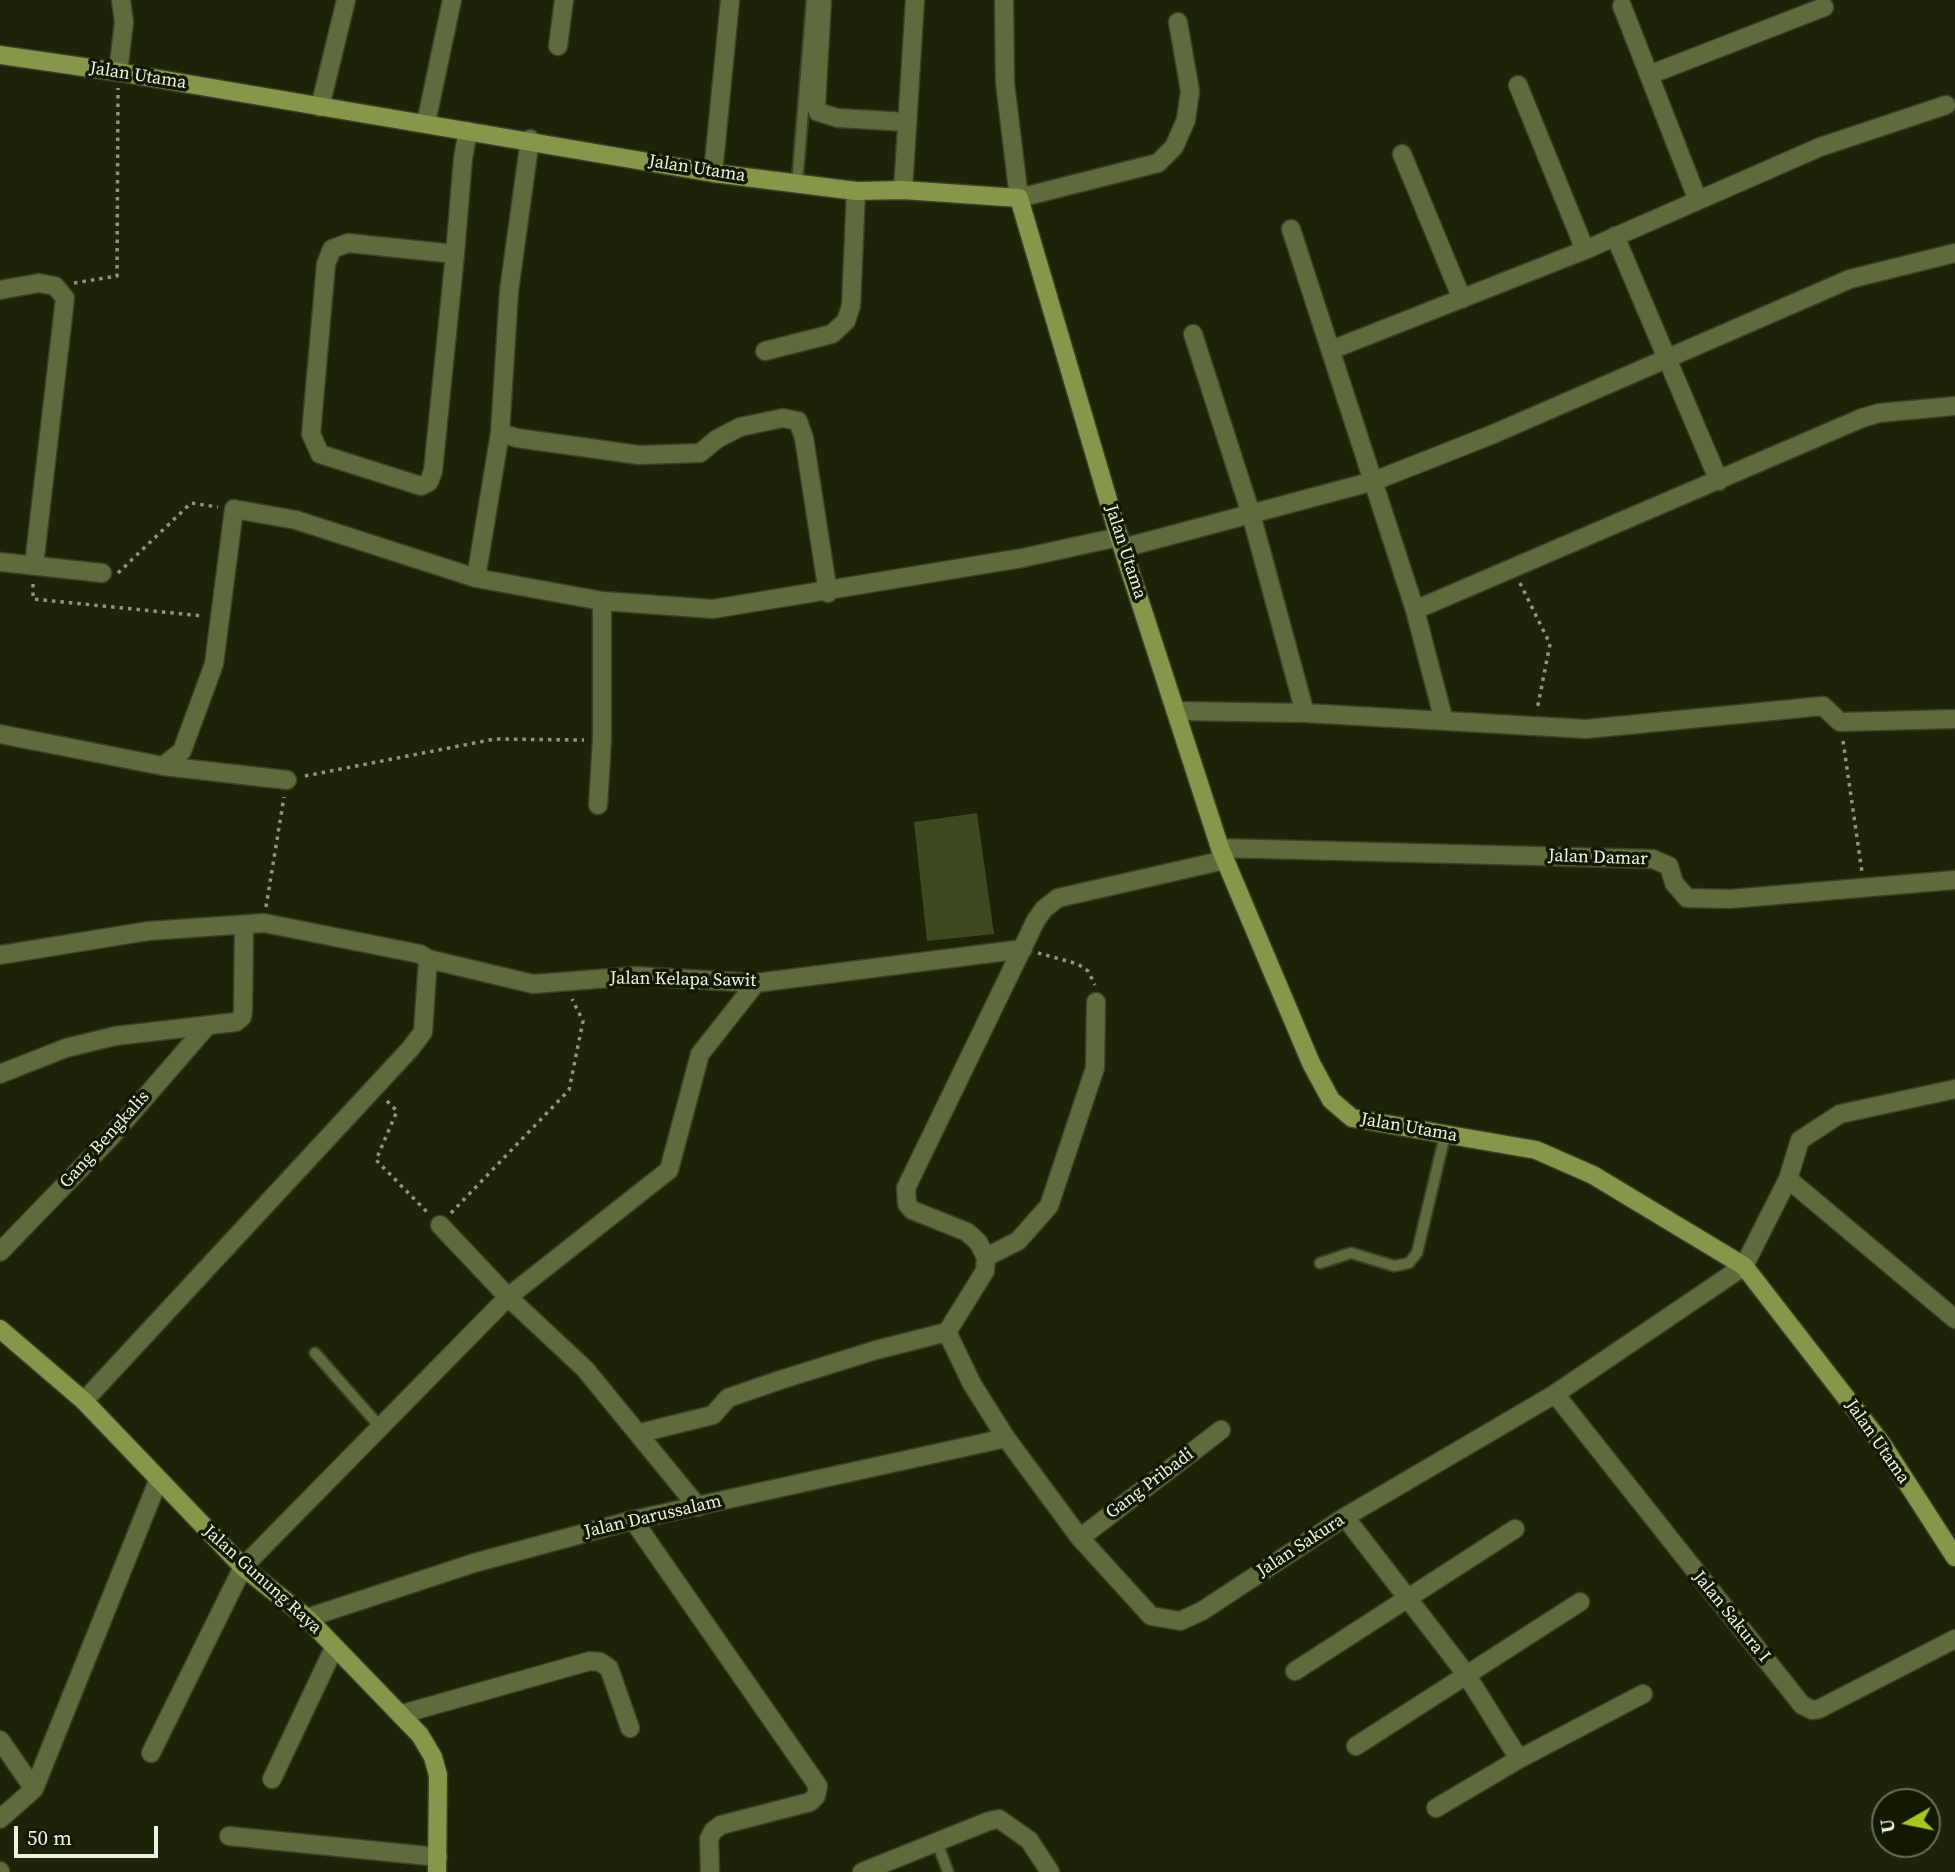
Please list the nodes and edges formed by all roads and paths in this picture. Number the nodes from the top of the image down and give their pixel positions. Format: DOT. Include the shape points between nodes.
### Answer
graph roads {
  1 [pos="121,0"];
  2 [pos="346,0"];
  3 [pos="452,0"];
  4 [pos="564,0"];
  5 [pos="730,0"];
  6 [pos="812,0"];
  7 [pos="822,0"];
  8 [pos="915,0"];
  9 [pos="1003,0"];
  10 [pos="1622,6"];
  11 [pos="1824,7"];
  12 [pos="1178,22"];
  13 [pos="558,46"];
  14 [pos="0,55"];
  15 [pos="118,72"];
  16 [pos="1649,75"];
  17 [pos="1518,85"];
  18 [pos="1946,106"];
  19 [pos="320,107"];
  20 [pos="907,122"];
  21 [pos="426,123"];
  22 [pos="468,131"];
  23 [pos="530,139"];
  24 [pos="1402,154"];
  25 [pos="713,173"];
  26 [pos="797,184"];
  27 [pos="903,190"];
  28 [pos="856,191"];
  29 [pos="1019,198"];
  30 [pos="1697,198"];
  31 [pos="1291,229"];
  32 [pos="1615,236"];
  33 [pos="1585,250"];
  34 [pos="1955,253"];
  35 [pos="455,254"];
  36 [pos="55,286"];
  37 [pos="0,290"];
  38 [pos="1462,299"];
  39 [pos="1193,334"];
  40 [pos="1331,350"];
  41 [pos="765,351"];
  42 [pos="1666,357"];
  43 [pos="1955,406"];
  44 [pos="500,432"];
  45 [pos="1374,481"];
  46 [pos="1719,481"];
  47 [pos="234,509"];
  48 [pos="1251,514"];
  49 [pos="1121,542"];
  50 [pos="0,562"];
  51 [pos="34,565"];
  52 [pos="1512,567"];
  53 [pos="102,573"];
  54 [pos="476,578"];
  55 [pos="828,593"];
  56 [pos="602,601"];
  57 [pos="1415,610"];
  58 [pos="221,617"];
  59 [pos="1176,711"];
  60 [pos="1305,713"];
  61 [pos="1955,719"];
  62 [pos="1444,721"];
  63 [pos="1840,722"];
  64 [pos="1534,726"];
  65 [pos="0,734"];
  66 [pos="602,740"];
  67 [pos="163,766"];
  68 [pos="287,780"];
  69 [pos="598,805"];
  70 [pos="1222,854"];
  71 [pos="1955,880"];
  72 [pos="1864,888"];
  73 [pos="264,923"];
  74 [pos="244,925"];
  75 [pos="1023,949"];
  76 [pos="0,955"];
  77 [pos="428,959"];
  78 [pos="563,982"];
  79 [pos="756,983"];
  80 [pos="1096,1002"];
  81 [pos="207,1026"];
  82 [pos="0,1074"];
  83 [pos="376,1089"];
  84 [pos="1955,1089"];
  85 [pos="1445,1135"];
  86 [pos="1788,1179"];
  87 [pos="440,1226"];
  88 [pos="0,1252"];
  89 [pos="986,1257"];
  90 [pos="1321,1263"];
  91 [pos="1744,1266"];
  92 [pos="508,1297"];
  93 [pos="1955,1319"];
  94 [pos="0,1329"];
  95 [pos="947,1332"];
  96 [pos="315,1353"];
  97 [pos="1555,1394"];
  98 [pos="84,1401"];
  99 [pos="381,1428"];
  100 [pos="1221,1430"];
  101 [pos="640,1433"];
  102 [pos="1006,1437"];
  103 [pos="159,1481"];
  104 [pos="698,1507"];
  105 [pos="1345,1517"];
  106 [pos="633,1520"];
  107 [pos="1515,1529"];
  108 [pos="1080,1538"];
  109 [pos="1955,1557"];
  110 [pos="243,1567"];
  111 [pos="1408,1600"];
  112 [pos="1580,1602"];
  113 [pos="307,1618"];
  114 [pos="1955,1639"];
  115 [pos="334,1648"];
  116 [pos="1295,1671"];
  117 [pos="1466,1674"];
  118 [pos="1643,1694"];
  119 [pos="402,1714"];
  120 [pos="630,1728"];
  121 [pos="0,1740"];
  122 [pos="1356,1746"];
  123 [pos="151,1753"];
  124 [pos="1519,1759"];
  125 [pos="272,1779"];
  126 [pos="34,1789"];
  127 [pos="1436,1808"];
  128 [pos="0,1819"];
  129 [pos="229,1836"];
  130 [pos="937,1842"];
  131 [pos="437,1864"];
  132 [pos="710,1872"];
  133 [pos="862,1872"];
  134 [pos="947,1872"];
  135 [pos="1050,1872"];
  1 -- 15 [label="street" via="124,22"];
  2 -- 19 [label="street"];
  3 -- 21 [label="street"];
  4 -- 13 [label="street"];
  5 -- 25 [label="street"];
  6 -- 26 [label="lane"];
  7 -- 20 [label="street" via="818,112 838,118"];
  8 -- 20 [label="street"];
  9 -- 29 [label="street" via="1005,83"];
  10 -- 16 [label="street"];
  11 -- 16 [label="street"];
  12 -- 29 [label="street" via="1190,91 1174,147 1158,163"];
  14 -- 15 [label="street, Jalan Utama"];
  15 -- 19 [label="street, Jalan Utama"];
  15 -- 36 [label="path" via="117,276"];
  16 -- 30 [label="street"];
  17 -- 33 [label="street"];
  18 -- 30 [label="street" via="1819,147"];
  19 -- 21 [label="street, Jalan Utama"];
  20 -- 27 [label="street"];
  21 -- 22 [label="street, Jalan Utama"];
  22 -- 23 [label="street, Jalan Utama"];
  22 -- 35 [label="street"];
  23 -- 25 [label="street, Jalan Utama"];
  23 -- 44 [label="street" via="509,292"];
  24 -- 38 [label="street"];
  25 -- 26 [label="street, Jalan Utama"];
  26 -- 28 [label="street, Jalan Utama"];
  27 -- 28 [label="street, Jalan Utama"];
  27 -- 29 [label="street, Jalan Utama"];
  28 -- 41 [label="street" via="851,306 846,321 832,334"];
  29 -- 49 [label="street, Jalan Utama"];
  30 -- 32 [label="street"];
  31 -- 40 [label="street"];
  32 -- 33 [label="street"];
  32 -- 42 [label="street"];
  33 -- 38 [label="street"];
  34 -- 42 [label="street" via="1850,279"];
  35 -- 35 [label="street" via="429,482 421,486 320,454 311,434 326,264 332,249 348,243"];
  36 -- 37 [label="street" via="39,283"];
  36 -- 51 [label="street" via="65,298"];
  38 -- 40 [label="street"];
  39 -- 48 [label="street"];
  40 -- 45 [label="street"];
  42 -- 45 [label="street"];
  42 -- 46 [label="street"];
  43 -- 46 [label="street" via="1862,418"];
  44 -- 54 [label="street"];
  44 -- 55 [label="street" via="639,455 700,453 740,427 783,418 798,421"];
  45 -- 48 [label="street"];
  45 -- 57 [label="street"];
  46 -- 52 [label="street"];
  47 -- 53 [label="path" via="191,503 120,573"];
  47 -- 54 [label="street" via="296,520"];
  47 -- 58 [label="street"];
  48 -- 49 [label="street"];
  48 -- 60 [label="street"];
  49 -- 55 [label="street"];
  49 -- 59 [label="street, Jalan Utama"];
  50 -- 51 [label="street"];
  51 -- 53 [label="street"];
  51 -- 58 [label="path" via="33,599"];
  52 -- 57 [label="street"];
  52 -- 64 [label="path" via="1550,644"];
  54 -- 56 [label="street"];
  55 -- 56 [label="street" via="713,609"];
  56 -- 66 [label="street"];
  57 -- 62 [label="street"];
  58 -- 67 [label="street" via="215,664 201,704 182,751"];
  59 -- 60 [label="street"];
  59 -- 70 [label="street, Jalan Utama"];
  60 -- 62 [label="street"];
  61 -- 63 [label="street"];
  62 -- 64 [label="street"];
  63 -- 64 [label="street" via="1823,706 1586,729"];
  63 -- 72 [label="path"];
  65 -- 67 [label="street"];
  66 -- 68 [label="path" via="495,739"];
  66 -- 69 [label="street"];
  67 -- 68 [label="street"];
  68 -- 73 [label="path"];
  70 -- 72 [label="street, Jalan Damar" via="1653,859 1670,866 1674,883 1687,898"];
  70 -- 75 [label="street" via="1058,898 1044,909"];
  70 -- 85 [label="street, Jalan Utama" via="1331,1100 1352,1118"];
  71 -- 72 [label="street, Jalan Damar"];
  73 -- 74 [label="street, Jalan Kelapa Sawit"];
  73 -- 77 [label="street, Jalan Kelapa Sawit"];
  74 -- 76 [label="street, Jalan Kelapa Sawit" via="148,931"];
  74 -- 81 [label="street" via="242,1017"];
  75 -- 79 [label="street, Jalan Kelapa Sawit"];
  75 -- 80 [label="path" via="1088,971 1094,980"];
  75 -- 89 [label="street" via="906,1188 912,1210 967,1232"];
  77 -- 78 [label="street, Jalan Kelapa Sawit" via="533,984"];
  77 -- 83 [label="street" via="424,1032"];
  78 -- 79 [label="street, Jalan Kelapa Sawit" via="636,976"];
  78 -- 87 [label="path" via="583,1021 569,1090"];
  79 -- 92 [label="street" via="700,1054 669,1170"];
  80 -- 89 [label="street" via="1095,1068 1049,1206 1017,1241"];
  81 -- 82 [label="street" via="115,1036 66,1048"];
  81 -- 88 [label="street, Gang Bengkalis" via="109,1139"];
  83 -- 87 [label="path" via="397,1111 376,1160"];
  83 -- 98 [label="street"];
  84 -- 86 [label="street" via="1840,1114 1800,1140"];
  85 -- 90 [label="lane" via="1417,1253 1409,1263 1394,1266 1351,1253"];
  85 -- 91 [label="street, Jalan Utama" via="1536,1150 1593,1175"];
  86 -- 91 [label="street"];
  86 -- 93 [label="street"];
  87 -- 92 [label="street"];
  89 -- 95 [label="street" via="985,1271"];
  91 -- 97 [label="street, Jalan Sakura"];
  91 -- 109 [label="street, Jalan Utama" via="1882,1444"];
  92 -- 99 [label="street"];
  92 -- 101 [label="street" via="585,1369"];
  94 -- 98 [label="street, Jalan Gunung Raya"];
  95 -- 101 [label="street" via="767,1385 729,1398 713,1415"];
  95 -- 102 [label="street, Jalan Sakura" via="972,1384"];
  96 -- 99 [label="lane"];
  97 -- 105 [label="street, Jalan Sakura"];
  97 -- 114 [label="street, Jalan Sakura I" via="1802,1705 1819,1709"];
  98 -- 103 [label="street, Jalan Gunung Raya"];
  99 -- 110 [label="street"];
  100 -- 108 [label="street, Gang Pribadi"];
  101 -- 104 [label="street"];
  102 -- 104 [label="street, Jalan Darussalam"];
  102 -- 108 [label="street, Jalan Sakura"];
  103 -- 110 [label="street, Jalan Gunung Raya"];
  103 -- 126 [label="street"];
  104 -- 106 [label="street, Jalan Darussalam"];
  105 -- 108 [label="street, Jalan Sakura" via="1180,1621 1152,1616"];
  105 -- 111 [label="street"];
  106 -- 113 [label="street, Jalan Darussalam" via="474,1563"];
  106 -- 132 [label="street" via="818,1786 810,1802 713,1831"];
  107 -- 111 [label="street"];
  110 -- 113 [label="street, Jalan Gunung Raya"];
  110 -- 123 [label="street"];
  111 -- 116 [label="street"];
  111 -- 117 [label="street"];
  112 -- 117 [label="street"];
  113 -- 115 [label="street, Jalan Gunung Raya"];
  115 -- 119 [label="street, Jalan Gunung Raya"];
  115 -- 125 [label="street"];
  117 -- 122 [label="street"];
  117 -- 124 [label="street"];
  118 -- 124 [label="street"];
  119 -- 120 [label="street" via="590,1661 609,1668"];
  119 -- 131 [label="street, Jalan Gunung Raya" via="420,1735 438,1774"];
  121 -- 126 [label="street"];
  124 -- 127 [label="street"];
  126 -- 128 [label="street"];
  129 -- 131 [label="street"];
  130 -- 133 [label="street"];
  130 -- 134 [label="lane"];
  130 -- 135 [label="street" via="999,1819 1029,1840"];
}
